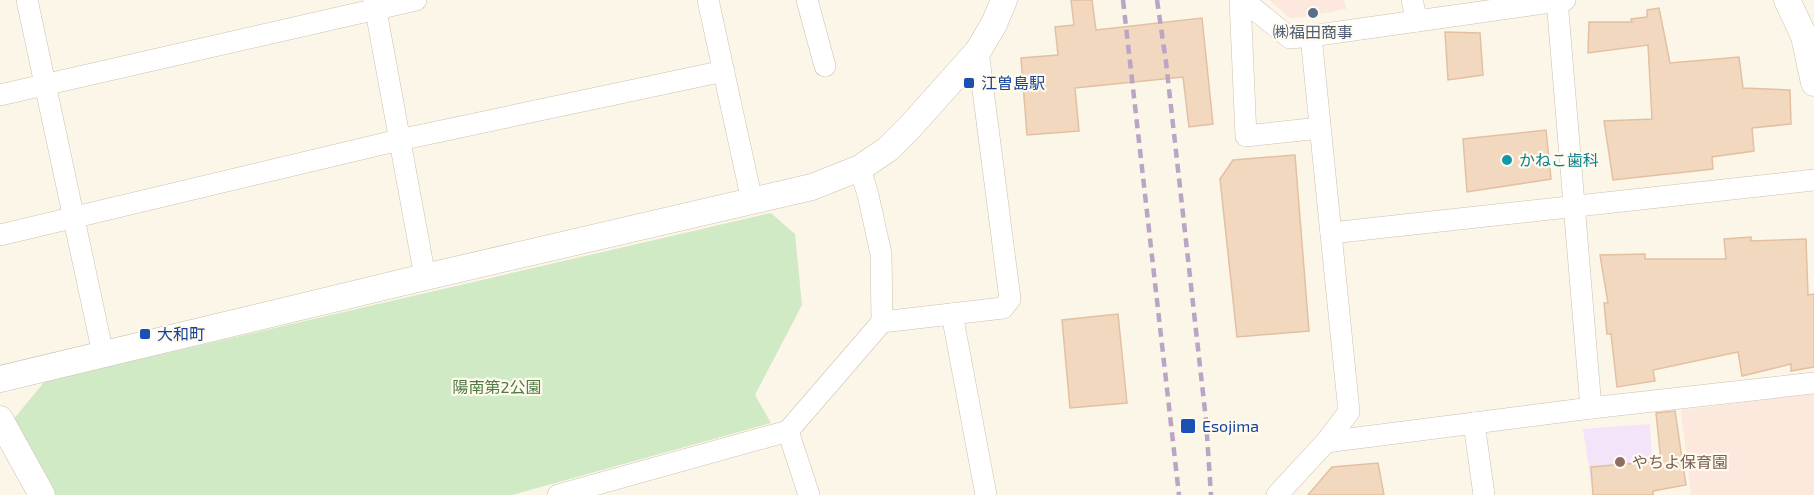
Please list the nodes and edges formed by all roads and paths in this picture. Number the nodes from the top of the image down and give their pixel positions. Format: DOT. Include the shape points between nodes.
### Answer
graph roads {
  1 [pos="27,0"];
  2 [pos="416,0"];
  3 [pos="708,0"];
  4 [pos="807,0"];
  5 [pos="1004,0"];
  6 [pos="1242,0"];
  7 [pos="1412,0"];
  8 [pos="1560,0"];
  9 [pos="1787,0"];
  10 [pos="374,5"];
  11 [pos="1416,21"];
  12 [pos="1311,36"];
  13 [pos="978,51"];
  14 [pos="825,66"];
  15 [pos="724,71"];
  16 [pos="1814,83"];
  17 [pos="45,85"];
  18 [pos="0,95"];
  19 [pos="1320,128"];
  20 [pos="399,140"];
  21 [pos="860,168"];
  22 [pos="1814,180"];
  23 [pos="753,201"];
  24 [pos="1574,206"];
  25 [pos="74,218"];
  26 [pos="1331,233"];
  27 [pos="0,235"];
  28 [pos="425,277"];
  29 [pos="952,314"];
  30 [pos="882,322"];
  31 [pos="103,354"];
  32 [pos="0,379"];
  33 [pos="1814,383"];
  34 [pos="1591,408"];
  35 [pos="0,420"];
  36 [pos="1474,423"];
  37 [pos="788,431"];
  38 [pos="1326,442"];
  39 [pos="42,495"];
  40 [pos="558,495"];
  41 [pos="809,495"];
  42 [pos="986,495"];
  43 [pos="1277,495"];
  44 [pos="1484,495"];
  1 -- 17 [label="street"];
  2 -- 10 [label="street"];
  3 -- 15 [label="street"];
  4 -- 14 [label="street"];
  5 -- 13 [label="street"];
  6 -- 12 [label="street" via="1290,38"];
  6 -- 19 [label="street" via="1246,136"];
  7 -- 11 [label="street"];
  8 -- 11 [label="street"];
  8 -- 24 [label="street"];
  9 -- 16 [label="street" via="1804,36"];
  10 -- 17 [label="street"];
  10 -- 20 [label="street"];
  11 -- 12 [label="street"];
  12 -- 19 [label="street"];
  13 -- 21 [label="street" via="888,149"];
  13 -- 29 [label="street" via="1010,298 1003,308"];
  15 -- 20 [label="street"];
  15 -- 23 [label="street"];
  17 -- 18 [label="street"];
  17 -- 25 [label="street"];
  19 -- 26 [label="street"];
  20 -- 25 [label="street"];
  20 -- 28 [label="street"];
  21 -- 23 [label="street" via="812,187"];
  21 -- 30 [label="street" via="881,254"];
  22 -- 24 [label="street"];
  23 -- 28 [label="street"];
  24 -- 26 [label="street"];
  24 -- 34 [label="street"];
  25 -- 27 [label="street"];
  25 -- 31 [label="street"];
  26 -- 38 [label="street" via="1349,412"];
  28 -- 31 [label="street"];
  29 -- 30 [label="street"];
  29 -- 42 [label="street"];
  30 -- 37 [label="street"];
  31 -- 32 [label="street"];
  33 -- 34 [label="street"];
  34 -- 36 [label="street"];
  35 -- 39 [label="street"];
  36 -- 38 [label="street"];
  36 -- 44 [label="street"];
  37 -- 40 [label="street"];
  37 -- 41 [label="street"];
  38 -- 43 [label="street"];
}
